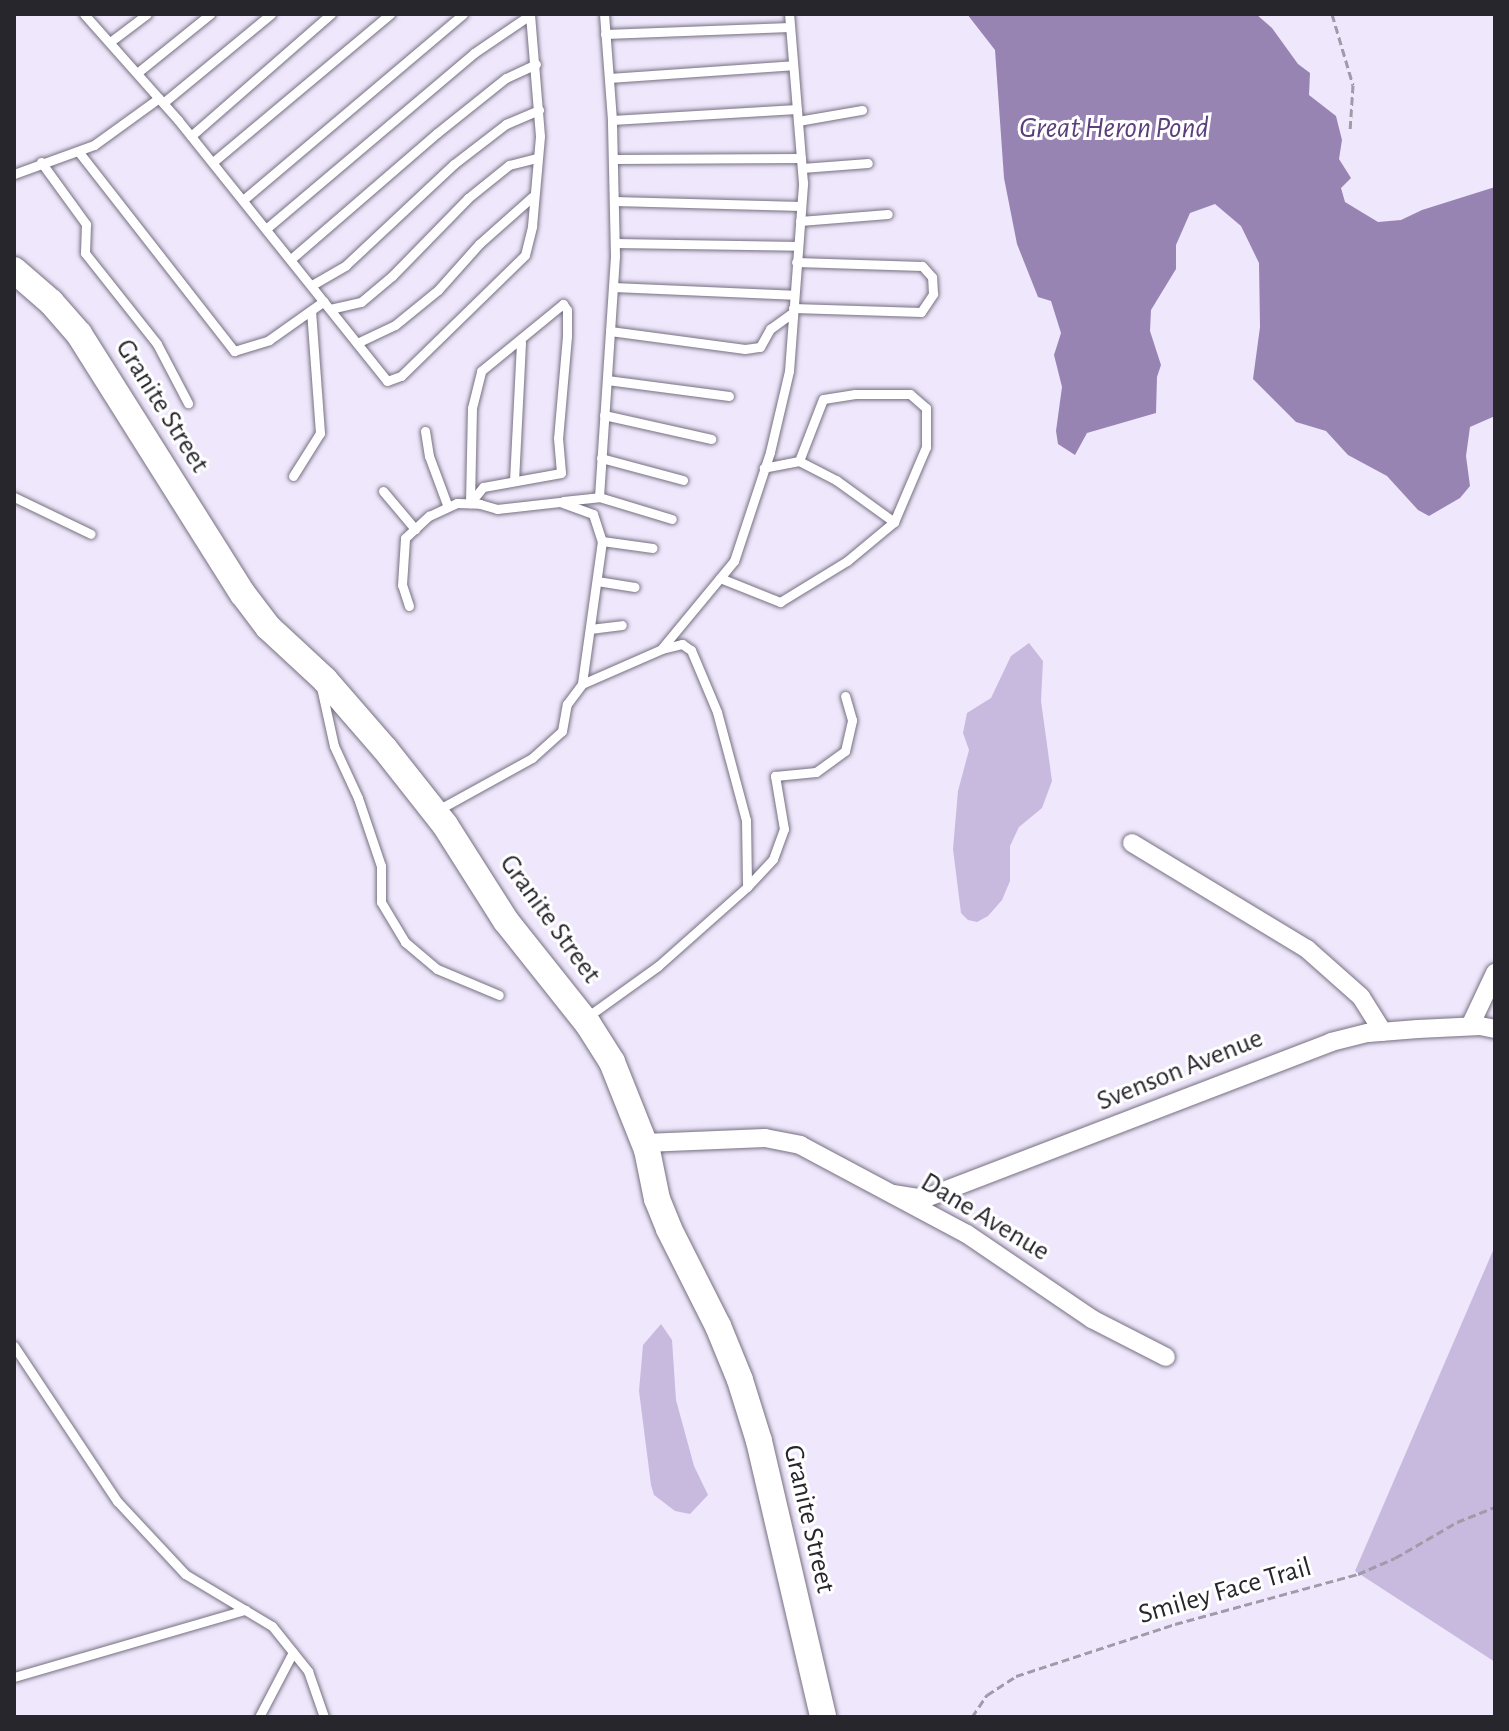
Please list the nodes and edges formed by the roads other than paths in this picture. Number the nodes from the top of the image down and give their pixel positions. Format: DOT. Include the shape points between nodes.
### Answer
graph roads {
  1 [pos="85,14"];
  2 [pos="147,14"];
  3 [pos="210,14"];
  4 [pos="271,14"];
  5 [pos="331,14"];
  6 [pos="390,14"];
  7 [pos="463,14"];
  8 [pos="530,14"];
  9 [pos="604,14"];
  10 [pos="789,14"];
  11 [pos="790,27"];
  12 [pos="605,34"];
  13 [pos="110,42"];
  14 [pos="536,64"];
  15 [pos="793,65"];
  16 [pos="137,73"];
  17 [pos="609,78"];
  18 [pos="161,100"];
  19 [pos="797,109"];
  20 [pos="539,110"];
  21 [pos="862,110"];
  22 [pos="612,120"];
  23 [pos="798,121"];
  24 [pos="191,136"];
  25 [pos="78,151"];
  26 [pos="537,158"];
  27 [pos="613,159"];
  28 [pos="41,162"];
  29 [pos="213,162"];
  30 [pos="801,163"];
  31 [pos="868,163"];
  32 [pos="14,174"];
  33 [pos="532,197"];
  34 [pos="243,200"];
  35 [pos="614,201"];
  36 [pos="801,206"];
  37 [pos="888,214"];
  38 [pos="800,221"];
  39 [pos="267,228"];
  40 [pos="615,243"];
  41 [pos="798,246"];
  42 [pos="291,259"];
  43 [pos="796,262"];
  44 [pos="14,270"];
  45 [pos="312,285"];
  46 [pos="613,287"];
  47 [pos="793,295"];
  48 [pos="327,305"];
  49 [pos="311,311"];
  50 [pos="792,311"];
  51 [pos="610,331"];
  52 [pos="521,342"];
  53 [pos="357,343"];
  54 [pos="607,380"];
  55 [pos="729,396"];
  56 [pos="188,403"];
  57 [pos="604,415"];
  58 [pos="425,431"];
  59 [pos="711,439"];
  60 [pos="601,458"];
  61 [pos="799,461"];
  62 [pos="764,468"];
  63 [pos="293,476"];
  64 [pos="683,480"];
  65 [pos="514,481"];
  66 [pos="383,491"];
  67 [pos="14,497"];
  68 [pos="599,497"];
  69 [pos="560,502"];
  70 [pos="470,503"];
  71 [pos="448,507"];
  72 [pos="672,519"];
  73 [pos="894,522"];
  74 [pos="415,529"];
  75 [pos="91,534"];
  76 [pos="602,541"];
  77 [pos="653,548"];
  78 [pos="720,578"];
  79 [pos="597,581"];
  80 [pos="635,587"];
  81 [pos="409,606"];
  82 [pos="622,625"];
  83 [pos="590,629"];
  84 [pos="662,649"];
  85 [pos="319,674"];
  86 [pos="582,684"];
  87 [pos="845,696"];
  88 [pos="435,812"];
  89 [pos="1132,843"];
  90 [pos="747,887"];
  91 [pos="1495,973"];
  92 [pos="499,995"];
  93 [pos="584,1019"];
  94 [pos="1470,1026"];
  95 [pos="1495,1029"];
  96 [pos="1383,1032"];
  97 [pos="645,1143"];
  98 [pos="893,1194"];
  99 [pos="14,1346"];
  100 [pos="1166,1357"];
  101 [pos="245,1610"];
  102 [pos="293,1652"];
  103 [pos="14,1677"];
  104 [pos="259,1717"];
  105 [pos="324,1717"];
  106 [pos="823,1717"];
  1 -- 13 [label="lane"];
  2 -- 13 [label="lane"];
  3 -- 16 [label="lane"];
  4 -- 18 [label="lane"];
  5 -- 24 [label="lane"];
  6 -- 29 [label="lane"];
  7 -- 34 [label="lane"];
  8 -- 14 [label="lane"];
  8 -- 39 [label="lane" via="474,53"];
  9 -- 12 [label="lane"];
  10 -- 11 [label="lane"];
  11 -- 12 [label="lane"];
  11 -- 15 [label="lane"];
  12 -- 17 [label="lane"];
  13 -- 16 [label="lane"];
  14 -- 20 [label="lane"];
  14 -- 42 [label="lane" via="506,78 448,124"];
  15 -- 17 [label="lane"];
  15 -- 19 [label="lane"];
  16 -- 18 [label="lane"];
  17 -- 22 [label="lane"];
  18 -- 24 [label="lane"];
  18 -- 25 [label="lane"];
  19 -- 22 [label="lane"];
  19 -- 23 [label="lane"];
  20 -- 26 [label="lane"];
  20 -- 45 [label="lane" via="506,124 454,164 346,265"];
  21 -- 23 [label="lane"];
  22 -- 27 [label="lane"];
  23 -- 30 [label="lane"];
  24 -- 29 [label="lane"];
  25 -- 28 [label="lane"];
  25 -- 49 [label="lane" via="234,351 269,340"];
  26 -- 33 [label="lane"];
  26 -- 48 [label="lane" via="509,165 468,198 361,302"];
  27 -- 30 [label="lane"];
  27 -- 35 [label="lane"];
  28 -- 32 [label="lane"];
  28 -- 56 [label="lane" via="86,224 85,253 157,344"];
  29 -- 34 [label="lane"];
  30 -- 31 [label="lane"];
  30 -- 36 [label="lane"];
  33 -- 53 [label="lane" via="438,290 395,325"];
  33 -- 53 [label="lane" via="525,255 401,376 387,381"];
  34 -- 39 [label="lane"];
  35 -- 36 [label="lane"];
  35 -- 40 [label="lane"];
  36 -- 38 [label="lane"];
  37 -- 38 [label="lane"];
  38 -- 41 [label="lane"];
  39 -- 42 [label="lane"];
  40 -- 41 [label="lane"];
  40 -- 46 [label="lane"];
  41 -- 43 [label="lane"];
  42 -- 45 [label="lane"];
  43 -- 47 [label="lane"];
  43 -- 50 [label="lane" via="922,266 932,277 933,294 921,312"];
  44 -- 85 [label="street, Granite Street" via="79,334 219,560 268,627"];
  45 -- 48 [label="lane"];
  46 -- 47 [label="lane"];
  46 -- 51 [label="lane"];
  47 -- 50 [label="lane"];
  48 -- 49 [label="lane"];
  48 -- 53 [label="lane"];
  49 -- 63 [label="lane" via="320,433"];
  50 -- 51 [label="lane" via="770,329 760,347 745,349"];
  50 -- 62 [label="lane" via="789,371"];
  51 -- 54 [label="lane"];
  52 -- 65 [label="lane"];
  52 -- 65 [label="lane" via="563,304 567,336 558,438 561,473"];
  52 -- 70 [label="lane" via="481,371 472,408"];
  54 -- 55 [label="lane"];
  54 -- 57 [label="lane"];
  57 -- 59 [label="lane"];
  57 -- 60 [label="lane"];
  58 -- 71 [label="lane"];
  60 -- 64 [label="lane"];
  60 -- 68 [label="lane"];
  61 -- 62 [label="lane"];
  61 -- 73 [label="lane" via="836,480"];
  61 -- 73 [label="lane" via="823,399 910,394 926,408 926,447"];
  62 -- 78 [label="lane" via="734,561"];
  65 -- 70 [label="lane" via="483,487"];
  66 -- 74 [label="lane"];
  67 -- 75 [label="lane"];
  68 -- 69 [label="lane"];
  68 -- 72 [label="lane"];
  69 -- 70 [label="lane" via="497,509"];
  69 -- 76 [label="lane" via="593,514"];
  70 -- 71 [label="lane"];
  71 -- 74 [label="lane"];
  73 -- 78 [label="lane" via="847,561 780,602"];
  74 -- 81 [label="lane" via="405,538 403,559 402,585"];
  76 -- 77 [label="lane"];
  76 -- 79 [label="lane"];
  78 -- 84 [label="lane"];
  79 -- 80 [label="lane"];
  79 -- 83 [label="lane"];
  82 -- 83 [label="lane"];
  83 -- 86 [label="lane"];
  84 -- 86 [label="lane"];
  84 -- 90 [label="lane" via="682,644 691,650 717,712 746,820"];
  85 -- 88 [label="street, Granite Street"];
  85 -- 92 [label="lane" via="334,746 381,866 381,902 405,942 437,969"];
  86 -- 88 [label="lane" via="567,704 562,731 532,758"];
  87 -- 90 [label="lane" via="852,720 845,751 816,772 775,776 784,829 773,859"];
  88 -- 93 [label="street, Granite Street" via="506,921"];
  89 -- 96 [label="street" via="1307,949 1361,997"];
  90 -- 93 [label="lane" via="658,966"];
  91 -- 94 [label="street"];
  93 -- 97 [label="street, Granite Street" via="612,1062"];
  94 -- 95 [label="street, Svenson Avenue"];
  94 -- 96 [label="street, Svenson Avenue"];
  96 -- 98 [label="street, Svenson Avenue" via="1331,1042 1258,1067 923,1199"];
  97 -- 98 [label="street, Dane Avenue" via="769,1139 800,1145"];
  97 -- 106 [label="street, Granite Street" via="657,1199 718,1326 759,1441"];
  98 -- 100 [label="street, Dane Avenue" via="967,1234 1092,1319"];
  99 -- 101 [label="lane" via="117,1501 185,1574"];
  101 -- 102 [label="lane" via="272,1626"];
  101 -- 103 [label="lane"];
  102 -- 104 [label="lane"];
  102 -- 105 [label="lane" via="308,1671"];
}
